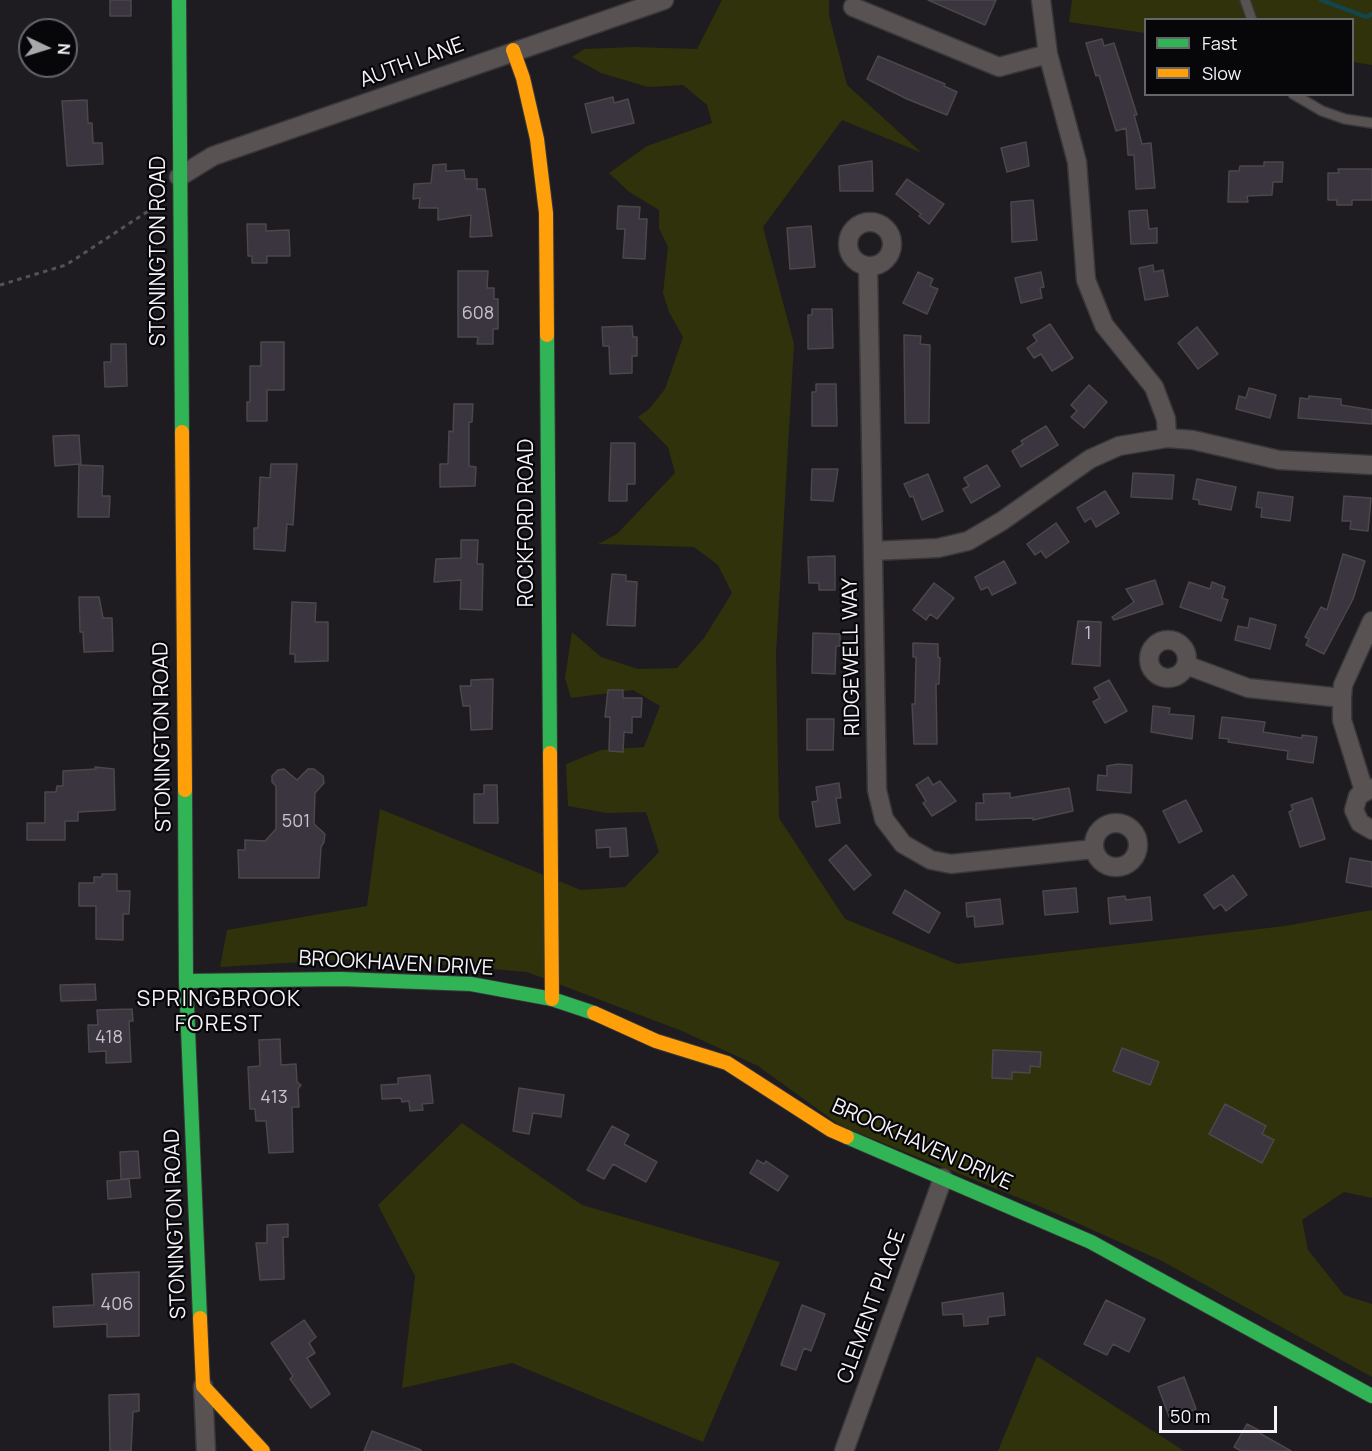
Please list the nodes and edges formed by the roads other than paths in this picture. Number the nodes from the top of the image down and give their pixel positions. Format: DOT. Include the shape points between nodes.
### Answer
graph roads {
  1 [pos="179,0"];
  2 [pos="664,0"];
  3 [pos="1041,0"];
  4 [pos="1245,0"];
  5 [pos="854,7"];
  6 [pos="1251,18"];
  7 [pos="513,50"];
  8 [pos="1048,54"];
  9 [pos="1296,96"];
  10 [pos="1372,123"];
  11 [pos="179,183"];
  12 [pos="868,266"];
  13 [pos="1167,438"];
  14 [pos="1372,465"];
  15 [pos="873,552"];
  16 [pos="1372,621"];
  17 [pos="1186,665"];
  18 [pos="1342,698"];
  19 [pos="1368,789"];
  20 [pos="1372,830"];
  21 [pos="1094,849"];
  22 [pos="186,981"];
  23 [pos="552,999"];
  24 [pos="943,1178"];
  25 [pos="204,1386"];
  26 [pos="1372,1396"];
  27 [pos="206,1451"];
  28 [pos="263,1451"];
  29 [pos="844,1451"];
  1 -- 11 [label="street, STONINGTON ROAD"];
  2 -- 7 [label="street, AUTH LANE"];
  3 -- 8 [label="street"];
  4 -- 6 [label="lane"];
  5 -- 8 [label="street" via="999,67"];
  7 -- 11 [label="street, AUTH LANE" via="213,156"];
  7 -- 23 [label="street, ROCKFORD ROAD" via="537,139 546,213"];
  8 -- 13 [label="street" via="1077,162 1086,280 1104,325 1154,387 1166,419"];
  9 -- 10 [label="lane" via="1322,111"];
  11 -- 22 [label="street, STONINGTON ROAD"];
  12 -- 15 [label="street, RIDGEWELL WAY"];
  13 -- 14 [label="street" via="1279,460"];
  13 -- 15 [label="street" via="1119,446 1090,459 968,541 938,548"];
  15 -- 21 [label="street, RIDGEWELL WAY" via="877,790 884,819 903,844 931,860 951,864"];
  16 -- 18 [label="street" via="1343,685"];
  17 -- 18 [label="street" via="1248,688"];
  18 -- 19 [label="street" via="1342,720"];
  19 -- 20 [label="street" via="1358,796 1354,810 1360,823"];
  22 -- 23 [label="street, BROOKHAVEN DRIVE" via="341,979 471,984"];
  22 -- 25 [label="street, STONINGTON ROAD"];
  23 -- 24 [label="street, BROOKHAVEN DRIVE" via="606,1017 656,1041 727,1063 831,1130"];
  24 -- 26 [label="street, BROOKHAVEN DRIVE" via="1091,1242"];
  24 -- 29 [label="street, CLEMENT PLACE"];
  25 -- 27 [label="street"];
  25 -- 28 [label="street"];
}
